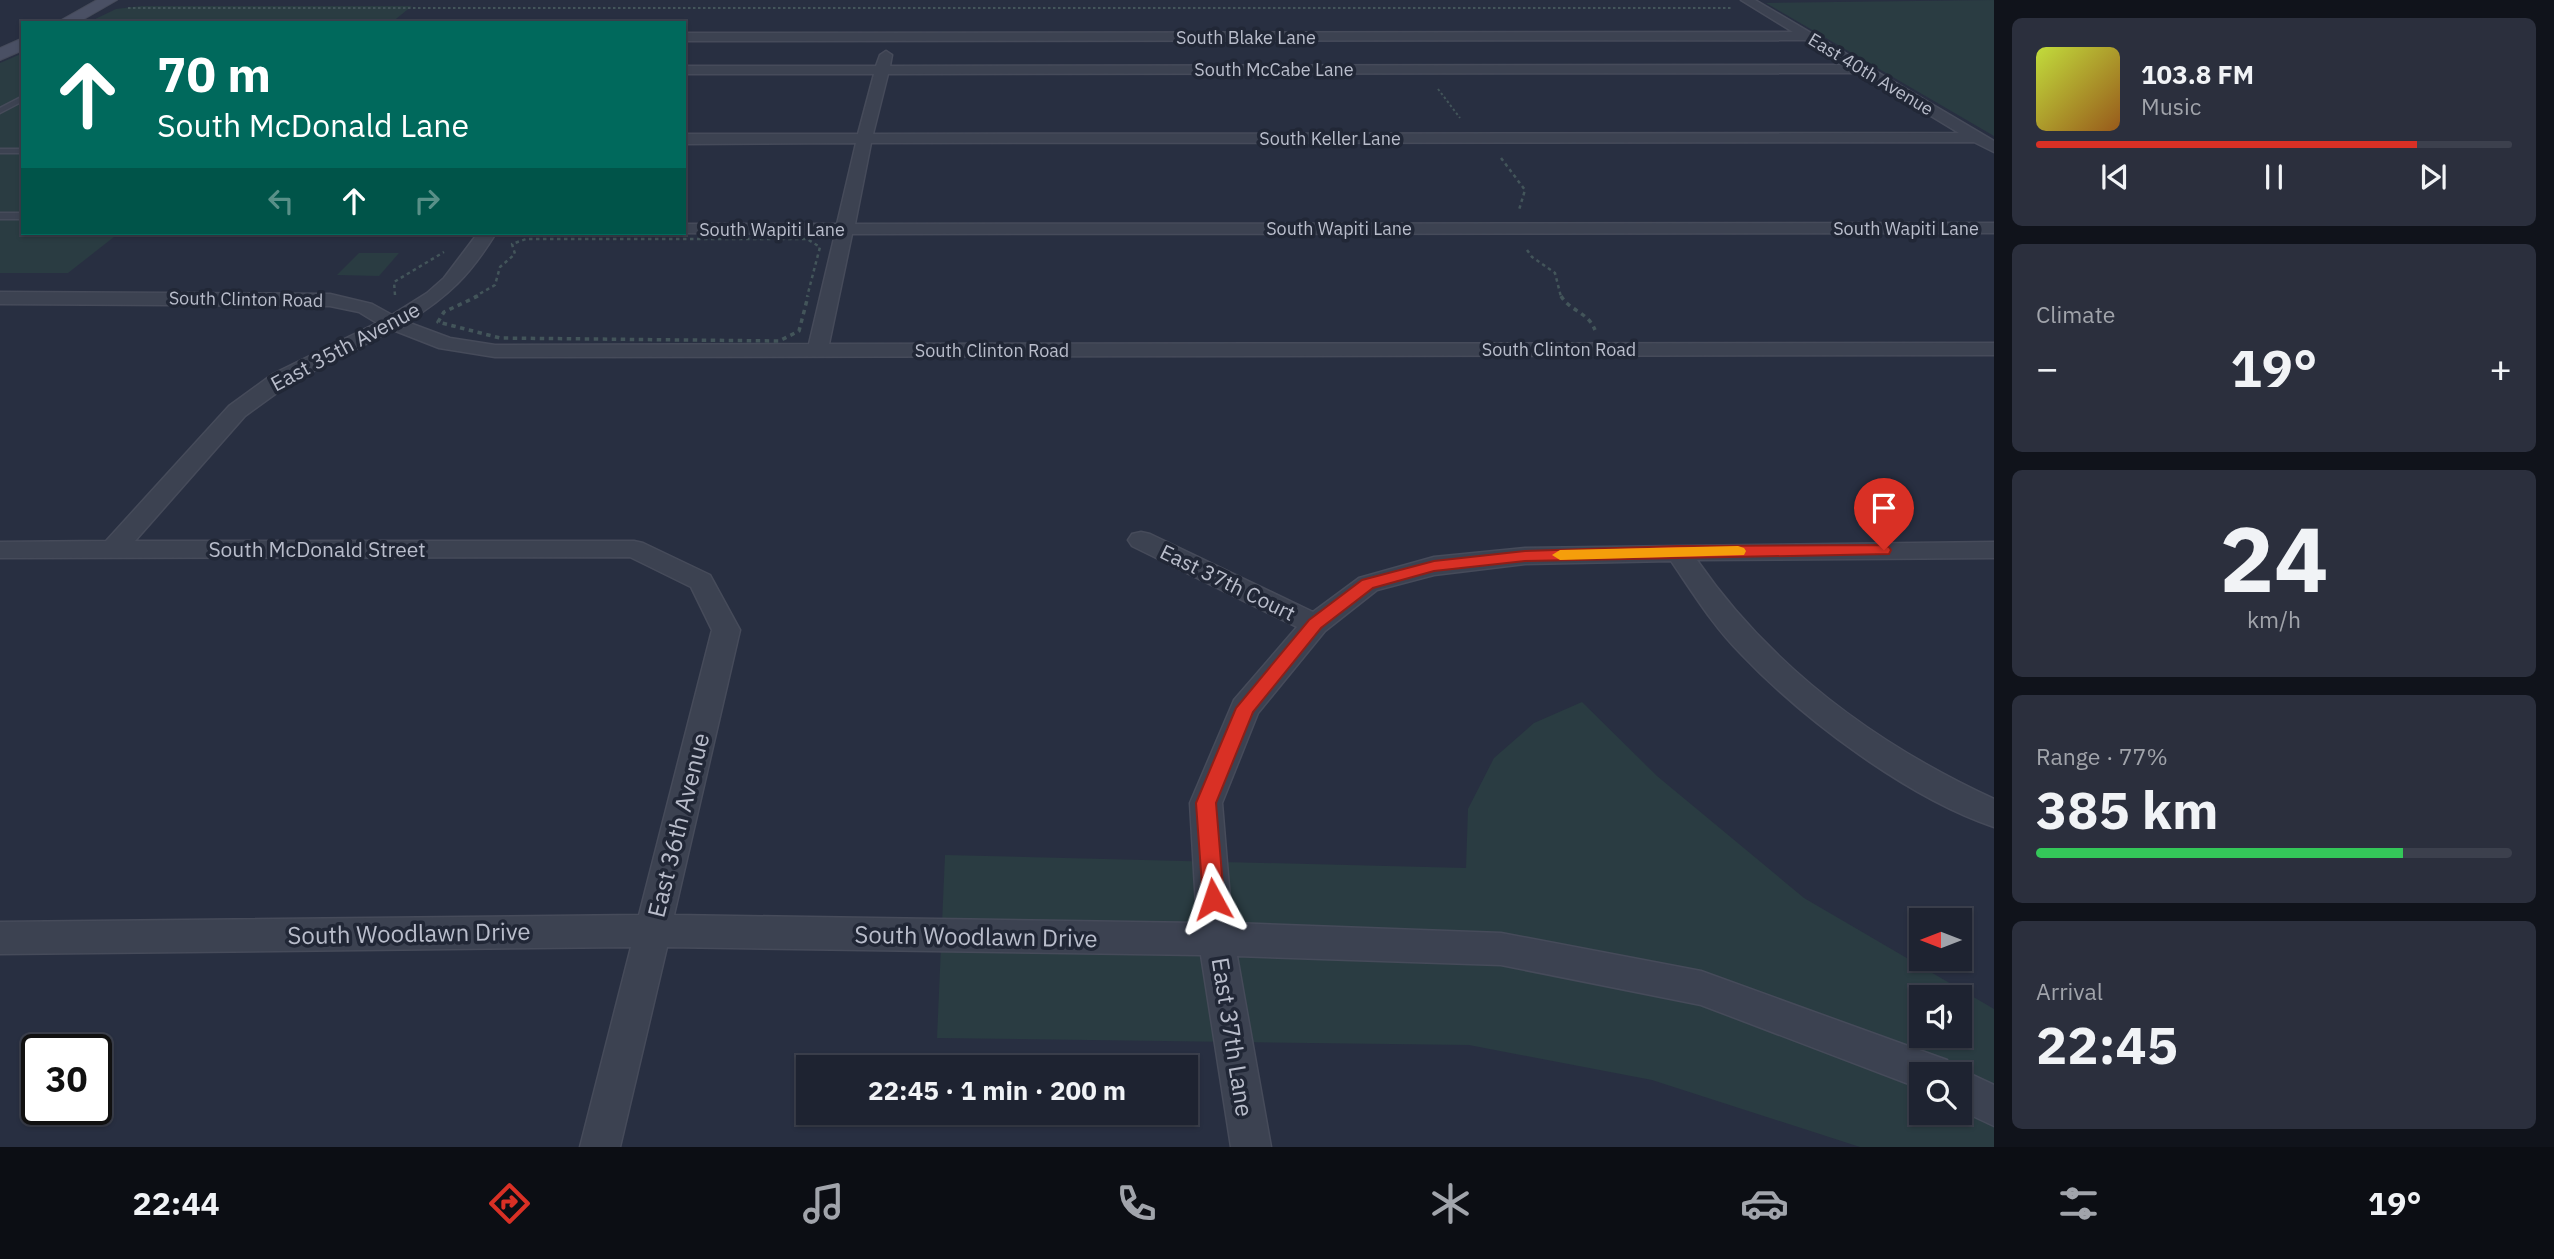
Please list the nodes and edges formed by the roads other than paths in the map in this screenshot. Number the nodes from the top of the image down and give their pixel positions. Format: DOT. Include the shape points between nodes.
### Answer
graph roads {
  1 [pos="109,0"];
  2 [pos="1753,4"];
  3 [pos="68,21"];
  4 [pos="1808,36"];
  5 [pos="686,37"];
  6 [pos="889,37"];
  7 [pos="21,44"];
  8 [pos="1409,53"];
  9 [pos="0,55"];
  10 [pos="883,69"];
  11 [pos="1863,69"];
  12 [pos="686,70"];
  13 [pos="21,99"];
  14 [pos="0,111"];
  15 [pos="1976,137"];
  16 [pos="865,138"];
  17 [pos="686,139"];
  18 [pos="1994,147"];
  19 [pos="0,151"];
  20 [pos="21,151"];
  21 [pos="0,216"];
  22 [pos="21,216"];
  23 [pos="845,228"];
  24 [pos="1994,228"];
  25 [pos="686,229"];
  26 [pos="486,235"];
  27 [pos="0,298"];
  28 [pos="394,313"];
  29 [pos="1994,348"];
  30 [pos="818,350"];
  31 [pos="1141,540"];
  32 [pos="114,549"];
  33 [pos="634,549"];
  34 [pos="0,550"];
  35 [pos="1994,550"];
  36 [pos="1678,552"];
  37 [pos="1315,624"];
  38 [pos="1994,814"];
  39 [pos="652,931"];
  40 [pos="0,938"];
  41 [pos="1216,939"];
  42 [pos="1909,1065"];
  43 [pos="1972,1094"];
  44 [pos="1994,1106"];
  45 [pos="600,1147"];
  46 [pos="1251,1147"];
  1 -- 3 [label="main road"];
  2 -- 4 [label="street, East 40th Avenue"];
  4 -- 8 [label="street, South Blake Lane"];
  4 -- 11 [label="street, East 40th Avenue"];
  5 -- 6 [label="street, South Blake Lane"];
  6 -- 8 [label="street, South Blake Lane"];
  6 -- 10 [label="street"];
  7 -- 9 [label="main road"];
  8 -- 10 [label="street, South McCabe Lane"];
  8 -- 11 [label="street, South McCabe Lane"];
  10 -- 12 [label="street, South McCabe Lane"];
  10 -- 16 [label="street"];
  11 -- 15 [label="street, East 40th Avenue"];
  13 -- 14 [label="lane"];
  15 -- 16 [label="street, South Keller Lane"];
  15 -- 18 [label="street, East 40th Avenue"];
  16 -- 17 [label="street, South Keller Lane"];
  16 -- 23 [label="street"];
  19 -- 20 [label="lane"];
  21 -- 22 [label="lane"];
  23 -- 24 [label="street, South Wapiti Lane"];
  23 -- 25 [label="street, South Wapiti Lane"];
  23 -- 30 [label="street"];
  26 -- 28 [label="street, East 35th Avenue" via="434,297"];
  27 -- 28 [label="street, South Clinton Road" via="330,300"];
  28 -- 30 [label="street, South Clinton Road" via="446,344 495,351"];
  28 -- 32 [label="street, East 35th Avenue" via="255,396 210,439"];
  29 -- 30 [label="street, South Clinton Road"];
  31 -- 37 [label="street, East 37th Court"];
  32 -- 33 [label="street, South McDonald Street"];
  32 -- 34 [label="street, South McDonald Street"];
  33 -- 39 [label="street, East 36th Avenue" via="701,581 726,629"];
  35 -- 36 [label="street, East 37th Lane"];
  36 -- 37 [label="street, East 37th Lane" via="1525,556 1434,566 1368,584"];
  36 -- 38 [label="street" via="1724,618 1787,682 1863,741"];
  37 -- 41 [label="street, East 37th Lane" via="1245,708 1206,803"];
  39 -- 40 [label="street, South Woodlawn Drive"];
  39 -- 41 [label="street, South Woodlawn Drive"];
  39 -- 45 [label="street, East 36th Avenue"];
  41 -- 42 [label="street, South Woodlawn Drive" via="1501,949 1701,988"];
  41 -- 46 [label="street, East 37th Lane"];
  43 -- 44 [label="street"];
}
